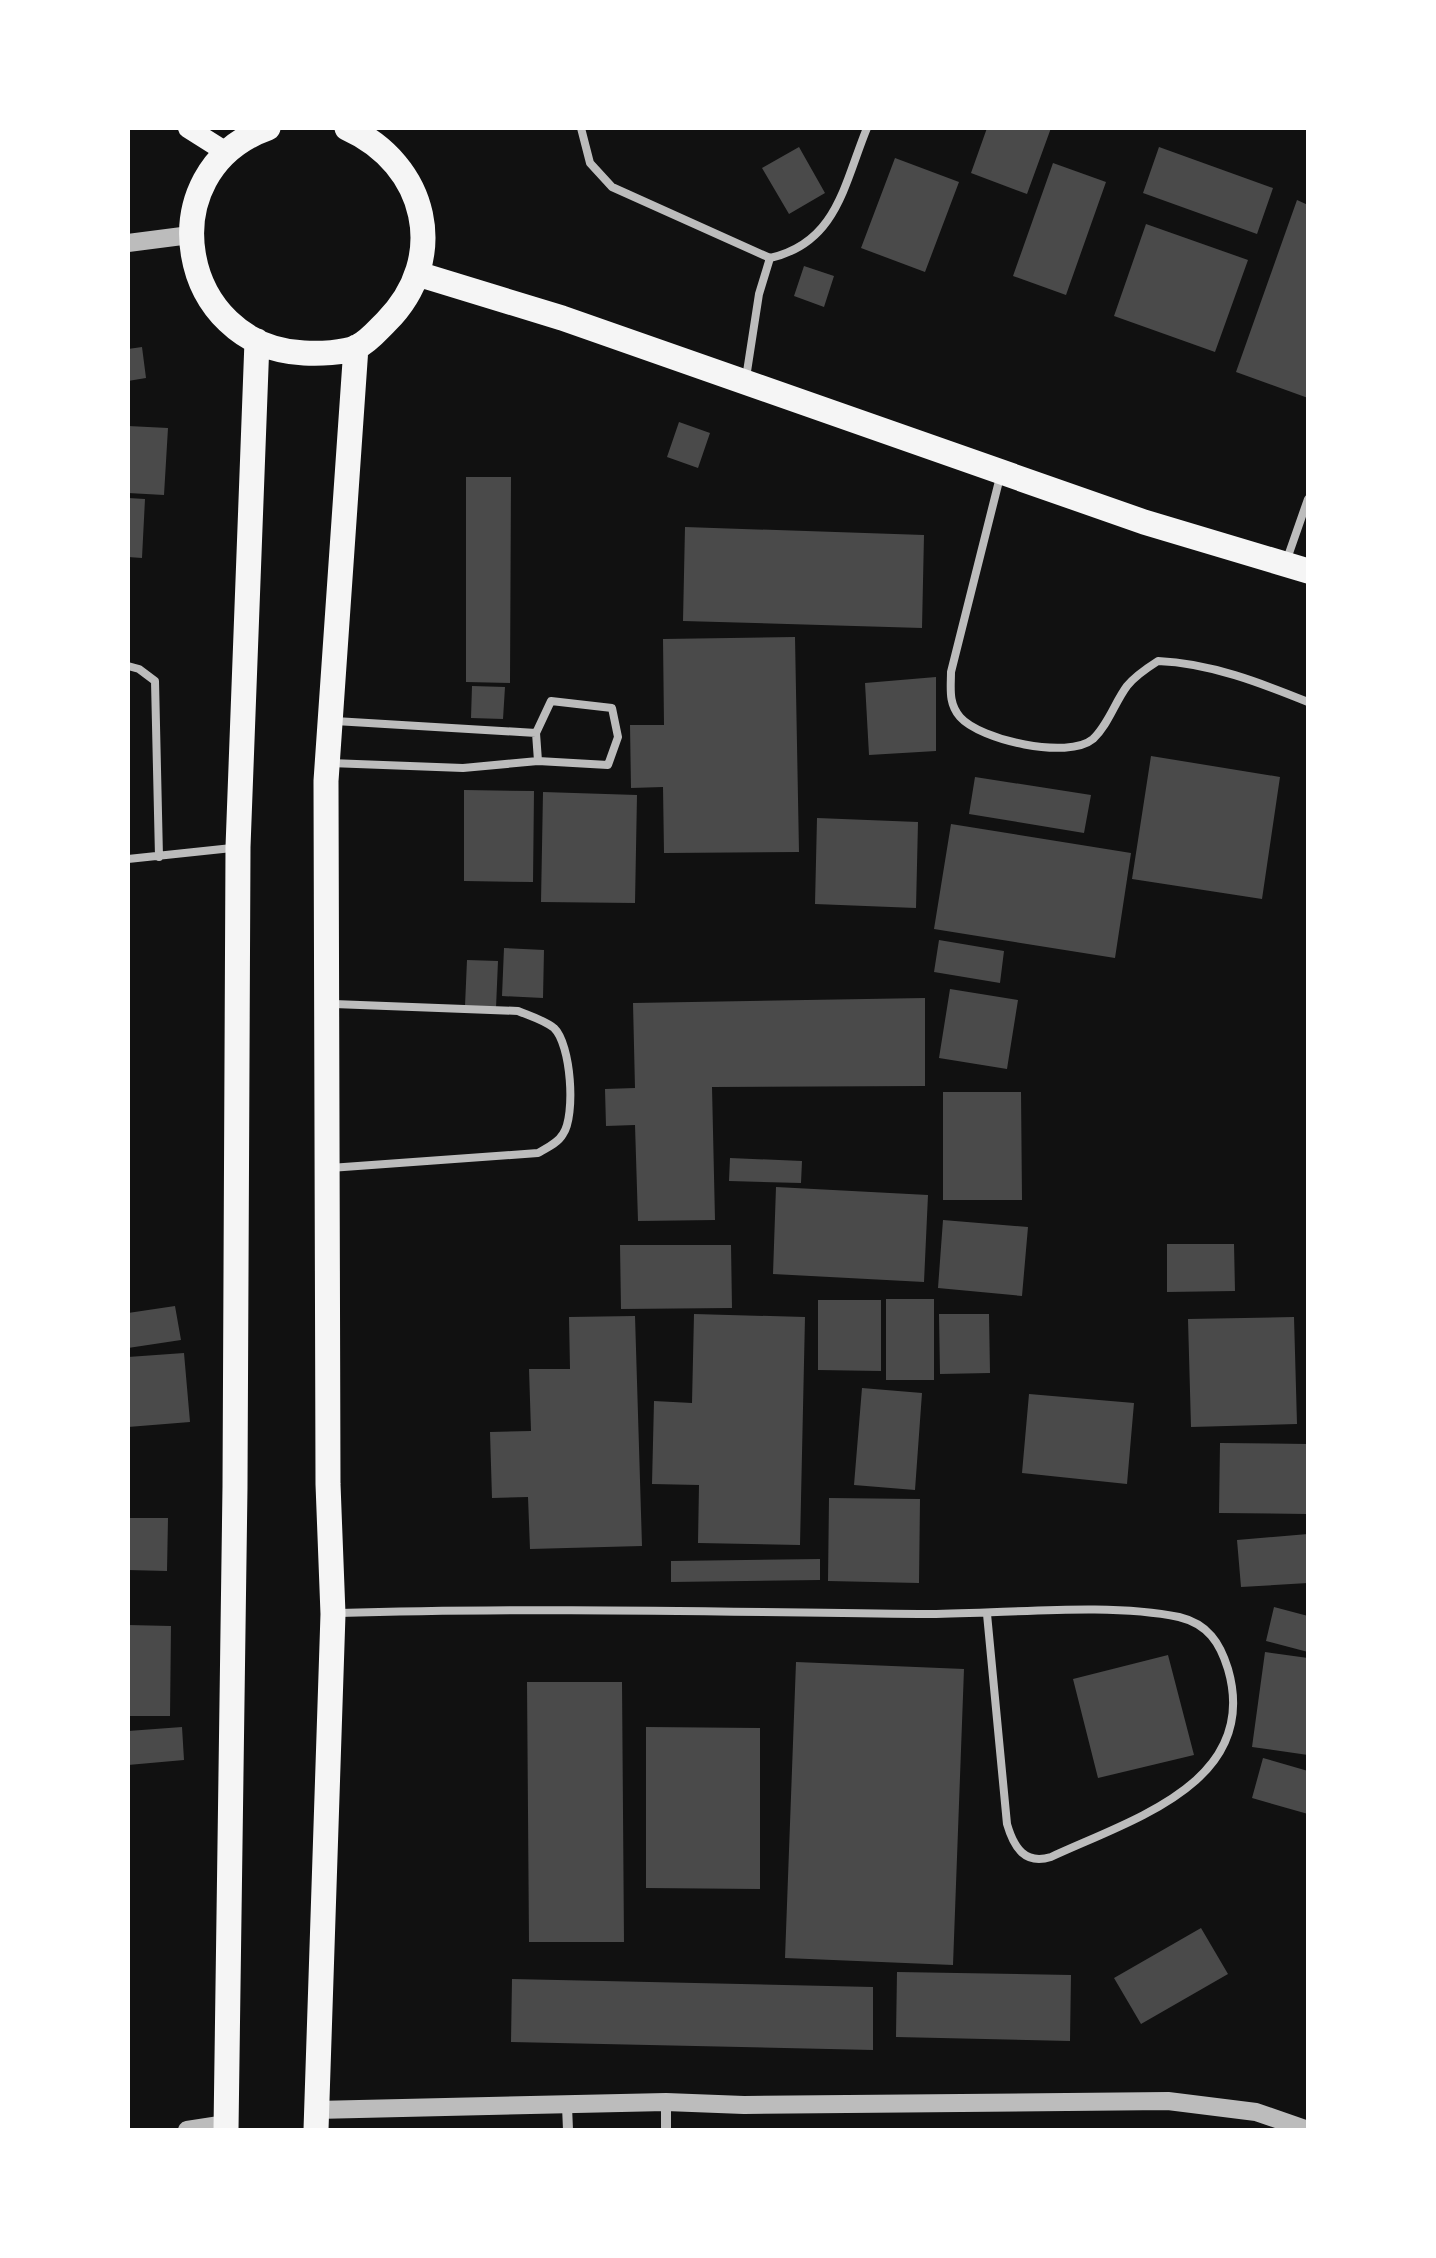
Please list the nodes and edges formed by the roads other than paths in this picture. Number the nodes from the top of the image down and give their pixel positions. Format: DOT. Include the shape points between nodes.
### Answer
graph roads {
  1 [pos="188,128"];
  2 [pos="268,128"];
  3 [pos="581,128"];
  4 [pos="866,128"];
  5 [pos="362,131"];
  6 [pos="226,152"];
  7 [pos="190,234"];
  8 [pos="128,243"];
  9 [pos="770,258"];
  10 [pos="418,274"];
  11 [pos="257,341"];
  12 [pos="356,348"];
  13 [pos="746,384"];
  14 [pos="1001,472"];
  15 [pos="1308,498"];
  16 [pos="1297,567"];
  17 [pos="128,666"];
  18 [pos="1308,702"];
  19 [pos="330,720"];
  20 [pos="536,733"];
  21 [pos="538,761"];
  22 [pos="328,762"];
  23 [pos="238,848"];
  24 [pos="159,858"];
  25 [pos="128,860"];
  26 [pos="329,1004"];
  27 [pos="329,1168"];
  28 [pos="333,1614"];
  29 [pos="987,1614"];
  30 [pos="666,2102"];
  31 [pos="567,2106"];
  32 [pos="316,2120"];
  33 [pos="226,2127"];
  34 [pos="187,2130"];
  35 [pos="568,2130"];
  36 [pos="666,2130"];
  37 [pos="1308,2130"];
  1 -- 6 [label="main road"];
  2 -- 6 [label="main road"];
  3 -- 9 [label="lane" via="590,164 612,187"];
  4 -- 9 [label="lane" via="820,233 794,252"];
  5 -- 10 [label="main road" via="397,162 417,196 424,236"];
  6 -- 7 [label="main road" via="206,176"];
  7 -- 8 [label="street"];
  7 -- 11 [label="main road" via="207,296 227,321"];
  9 -- 13 [label="lane"];
  10 -- 12 [label="main road" via="401,307"];
  10 -- 13 [label="main road"];
  11 -- 12 [label="main road" via="306,354"];
  11 -- 23 [label="main road"];
  12 -- 19 [label="main road"];
  13 -- 14 [label="main road"];
  14 -- 16 [label="main road"];
  14 -- 18 [label="lane" via="951,672 951,701 960,718 990,738 1081,745 1093,738 1127,686 1158,661 1186,662"];
  15 -- 16 [label="lane"];
  17 -- 24 [label="lane" via="155,681"];
  19 -- 20 [label="lane"];
  19 -- 22 [label="main road"];
  20 -- 21 [label="lane"];
  20 -- 21 [label="lane" via="551,701 612,708 618,737 608,765"];
  21 -- 22 [label="lane" via="463,768"];
  22 -- 26 [label="main road"];
  23 -- 24 [label="lane"];
  23 -- 33 [label="main road"];
  24 -- 25 [label="lane"];
  26 -- 27 [label="main road"];
  26 -- 27 [label="lane" via="518,1011 539,1019 566,1045 569,1118 564,1133 538,1154"];
  27 -- 28 [label="main road"];
  28 -- 29 [label="lane"];
  28 -- 32 [label="main road"];
  29 -- 29 [label="lane" via="1114,1611 1195,1622 1222,1648 1232,1686 1230,1729 1215,1761 1174,1800 1051,1856 1024,1856 1007,1824"];
  30 -- 31 [label="street"];
  30 -- 36 [label="street"];
  30 -- 37 [label="street" via="1168,2102 1256,2112"];
  31 -- 32 [label="street"];
  31 -- 35 [label="street"];
  33 -- 34 [label="street"];
}
